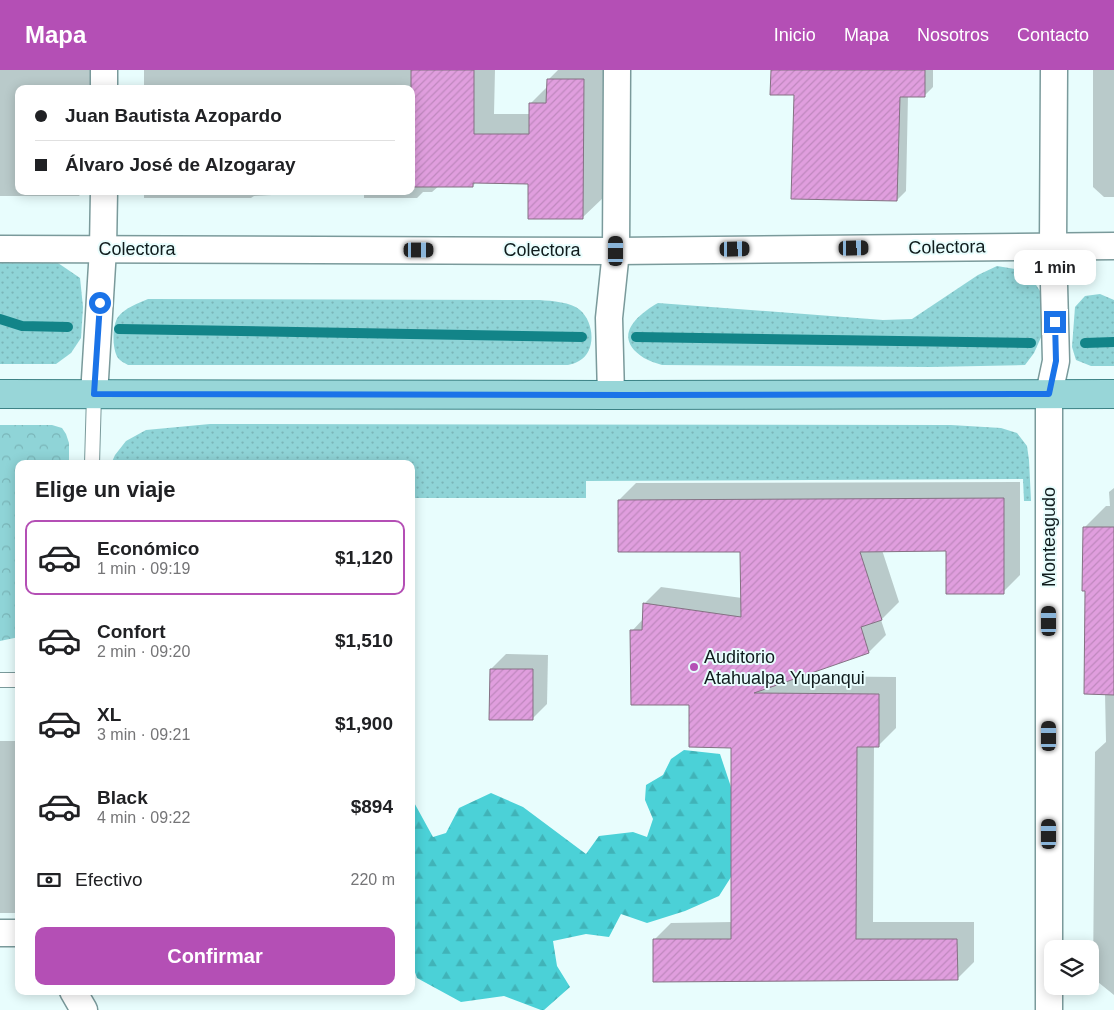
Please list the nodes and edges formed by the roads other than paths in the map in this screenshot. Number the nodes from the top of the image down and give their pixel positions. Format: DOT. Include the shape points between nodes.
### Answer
graph roads {
  1 [pos="104,70"];
  2 [pos="616,70"];
  3 [pos="1054,70"];
  4 [pos="104,85"];
  5 [pos="104,195"];
  6 [pos="1053,246"];
  7 [pos="1114,246"];
  8 [pos="0,249"];
  9 [pos="103,249"];
  10 [pos="616,251"];
  11 [pos="0,394"];
  12 [pos="94,394"];
  13 [pos="1049,394"];
  14 [pos="1114,394"];
  15 [pos="611,395"];
  16 [pos="92,460"];
  17 [pos="0,680"];
  18 [pos="15,680"];
  19 [pos="0,933"];
  20 [pos="15,933"];
  21 [pos="75,995"];
  22 [pos="84,1010"];
  23 [pos="1049,1010"];
  1 -- 4 [label="street"];
  2 -- 10 [label="street"];
  3 -- 6 [label="street, Monteagudo"];
  5 -- 9 [label="street"];
  6 -- 7 [label="street, Colectora"];
  6 -- 10 [label="street, Colectora"];
  6 -- 13 [label="street, Monteagudo" via="1056,361"];
  8 -- 9 [label="street, Colectora"];
  9 -- 10 [label="street, Colectora"];
  9 -- 12 [label="street"];
  10 -- 15 [label="street" via="609,318"];
  11 -- 12 [label="main road"];
  12 -- 15 [label="main road"];
  12 -- 16 [label="lane"];
  13 -- 14 [label="main road"];
  13 -- 15 [label="main road"];
  13 -- 23 [label="street, Monteagudo"];
  17 -- 18 [label="lane"];
  19 -- 20 [label="street"];
  21 -- 22 [label="street"];
}
